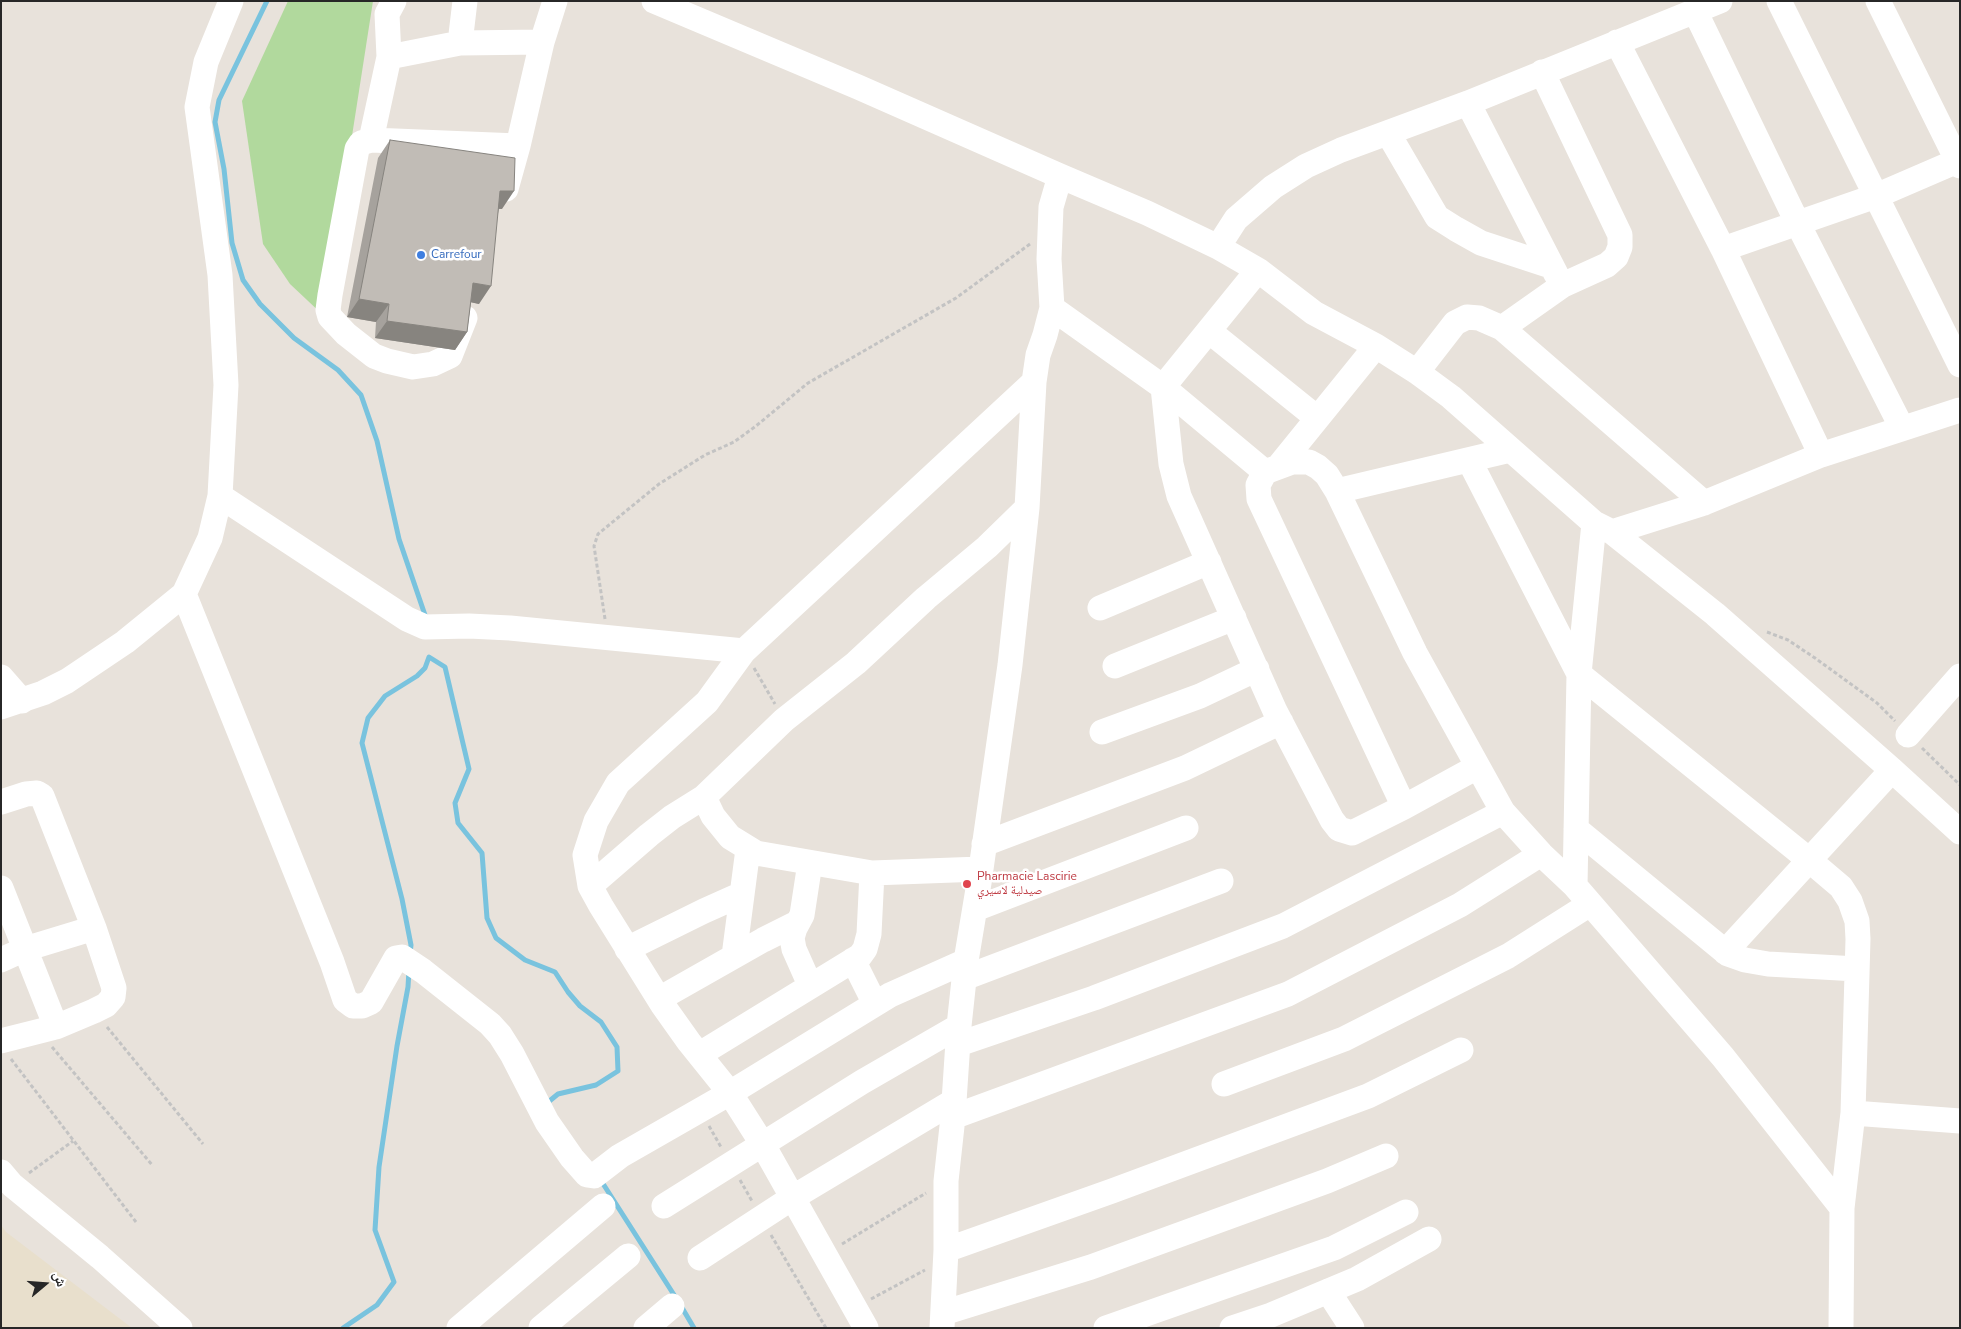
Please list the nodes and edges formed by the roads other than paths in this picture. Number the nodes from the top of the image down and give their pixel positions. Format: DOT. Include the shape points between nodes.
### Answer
graph roads {
  1 [pos="231,1"];
  2 [pos="394,1"];
  3 [pos="465,1"];
  4 [pos="555,1"];
  5 [pos="654,1"];
  6 [pos="1720,1"];
  7 [pos="1779,1"];
  8 [pos="1878,1"];
  9 [pos="1687,8"];
  10 [pos="542,42"];
  11 [pos="1617,42"];
  12 [pos="460,43"];
  13 [pos="389,57"];
  14 [pos="1542,72"];
  15 [pos="1468,103"];
  16 [pos="1388,133"];
  17 [pos="371,140"];
  18 [pos="518,146"];
  19 [pos="1958,164"];
  20 [pos="1060,176"];
  21 [pos="1876,196"];
  22 [pos="499,208"];
  23 [pos="1798,224"];
  24 [pos="1218,247"];
  25 [pos="1723,249"];
  26 [pos="1258,270"];
  27 [pos="1557,275"];
  28 [pos="472,297"];
  29 [pos="1052,308"];
  30 [pos="1502,328"];
  31 [pos="1208,331"];
  32 [pos="1376,346"];
  33 [pos="1960,365"];
  34 [pos="1417,372"];
  35 [pos="1034,382"];
  36 [pos="1163,388"];
  37 [pos="1960,410"];
  38 [pos="1317,418"];
  39 [pos="1902,428"];
  40 [pos="1510,450"];
  41 [pos="1821,456"];
  42 [pos="1469,460"];
  43 [pos="1272,470"];
  44 [pos="1337,491"];
  45 [pos="220,496"];
  46 [pos="1704,503"];
  47 [pos="1027,508"];
  48 [pos="1603,528"];
  49 [pos="1209,562"];
  50 [pos="184,594"];
  51 [pos="1100,608"];
  52 [pos="1234,618"];
  53 [pos="744,651"];
  54 [pos="1115,666"];
  55 [pos="1257,669"];
  56 [pos="1579,674"];
  57 [pos="1960,676"];
  58 [pos="1,677"];
  59 [pos="12,704"];
  60 [pos="1281,722"];
  61 [pos="1102,732"];
  62 [pos="1908,735"];
  63 [pos="1478,767"];
  64 [pos="1892,770"];
  65 [pos="704,797"];
  66 [pos="1,802"];
  67 [pos="1404,807"];
  68 [pos="1503,812"];
  69 [pos="1186,828"];
  70 [pos="1576,829"];
  71 [pos="1960,832"];
  72 [pos="984,844"];
  73 [pos="748,848"];
  74 [pos="1541,854"];
  75 [pos="1808,859"];
  76 [pos="810,863"];
  77 [pos="981,870"];
  78 [pos="872,873"];
  79 [pos="1221,881"];
  80 [pos="590,886"];
  81 [pos="1,888"];
  82 [pos="742,894"];
  83 [pos="1582,895"];
  84 [pos="975,909"];
  85 [pos="797,923"];
  86 [pos="94,928"];
  87 [pos="25,949"];
  88 [pos="628,949"];
  89 [pos="1724,952"];
  90 [pos="734,956"];
  91 [pos="1,960"];
  92 [pos="853,960"];
  93 [pos="965,969"];
  94 [pos="1857,969"];
  95 [pos="810,985"];
  96 [pos="659,999"];
  97 [pos="875,1004"];
  98 [pos="48,1029"];
  99 [pos="959,1035"];
  100 [pos="4,1048"];
  101 [pos="1461,1050"];
  102 [pos="700,1054"];
  103 [pos="1224,1084"];
  104 [pos="730,1093"];
  105 [pos="954,1109"];
  106 [pos="1853,1113"];
  107 [pos="1960,1121"];
  108 [pos="763,1145"];
  109 [pos="1386,1156"];
  110 [pos="7,1179"];
  111 [pos="792,1198"];
  112 [pos="603,1206"];
  113 [pos="664,1206"];
  114 [pos="1842,1208"];
  115 [pos="1406,1212"];
  116 [pos="1429,1239"];
  117 [pos="946,1254"];
  118 [pos="628,1256"];
  119 [pos="700,1258"];
  120 [pos="1328,1291"];
  121 [pos="672,1306"];
  122 [pos="860,1318"];
  123 [pos="942,1320"];
  124 [pos="180,1328"];
  125 [pos="459,1328"];
  126 [pos="541,1328"];
  127 [pos="646,1328"];
  128 [pos="1106,1328"];
  129 [pos="1232,1328"];
  130 [pos="1352,1328"];
  131 [pos="1841,1328"];
  1 -- 45 [label="street" via="206,62 197,107 220,275 226,385"];
  2 -- 13 [label="street" via="387,14"];
  3 -- 12 [label="street"];
  4 -- 10 [label="street"];
  5 -- 20 [label="street"];
  6 -- 9 [label="street"];
  7 -- 21 [label="street"];
  8 -- 19 [label="street"];
  9 -- 11 [label="street"];
  9 -- 23 [label="street"];
  10 -- 12 [label="street"];
  10 -- 18 [label="street"];
  11 -- 14 [label="street"];
  11 -- 25 [label="street"];
  12 -- 13 [label="street"];
  13 -- 17 [label="street"];
  14 -- 15 [label="street"];
  14 -- 27 [label="street" via="1620,235 1616,257 1607,265"];
  15 -- 16 [label="street"];
  15 -- 27 [label="street"];
  16 -- 24 [label="street" via="1306,166 1273,187 1236,219"];
  16 -- 27 [label="street" via="1437,217 1481,243"];
  17 -- 18 [label="street"];
  17 -- 28 [label="street" via="361,144 354,156 328,310 330,317 374,356 397,364 421,366 450,356"];
  18 -- 22 [label="street"];
  19 -- 21 [label="street"];
  20 -- 24 [label="street"];
  20 -- 29 [label="street" via="1050,207"];
  21 -- 23 [label="street"];
  21 -- 33 [label="street"];
  23 -- 25 [label="street"];
  23 -- 39 [label="street"];
  24 -- 26 [label="street"];
  25 -- 41 [label="street"];
  26 -- 31 [label="street"];
  26 -- 32 [label="street" via="1314,313"];
  27 -- 30 [label="street"];
  29 -- 35 [label="street"];
  29 -- 36 [label="street"];
  30 -- 34 [label="street" via="1479,318 1468,317 1455,323"];
  30 -- 46 [label="street"];
  31 -- 36 [label="street"];
  31 -- 38 [label="street"];
  32 -- 34 [label="street"];
  32 -- 38 [label="street"];
  34 -- 40 [label="street"];
  35 -- 47 [label="street"];
  35 -- 53 [label="street"];
  36 -- 43 [label="street"];
  36 -- 49 [label="street" via="1179,496"];
  37 -- 39 [label="street"];
  38 -- 43 [label="street"];
  39 -- 41 [label="street"];
  40 -- 42 [label="street"];
  40 -- 48 [label="street"];
  41 -- 46 [label="street"];
  42 -- 44 [label="street"];
  42 -- 56 [label="street"];
  43 -- 44 [label="street" via="1292,462 1309,462 1327,475"];
  43 -- 67 [label="street" via="1258,485 1259,499"];
  44 -- 63 [label="street" via="1415,653"];
  45 -- 50 [label="street" via="210,538"];
  45 -- 53 [label="street" via="407,619 425,627 510,628"];
  46 -- 48 [label="street"];
  47 -- 65 [label="street" via="856,663 784,720"];
  47 -- 72 [label="street" via="1010,665"];
  48 -- 56 [label="street"];
  48 -- 64 [label="street" via="1715,614"];
  49 -- 51 [label="street"];
  49 -- 52 [label="street"];
  50 -- 59 [label="street" via="125,642 67,681"];
  50 -- 104 [label="street" via="346,1000 353,1006 371,1002 396,958 402,957 423,971 500,1035 546,1122 587,1175 599,1173 620,1156"];
  52 -- 54 [label="street"];
  52 -- 55 [label="street"];
  53 -- 80 [label="street" via="707,702 618,783 596,821 585,855"];
  55 -- 60 [label="street"];
  55 -- 61 [label="street" via="1200,696"];
  56 -- 70 [label="street"];
  56 -- 75 [label="street"];
  57 -- 62 [label="street"];
  58 -- 59 [label="street"];
  60 -- 67 [label="street" via="1339,829 1352,833"];
  60 -- 72 [label="street" via="1185,768"];
  63 -- 67 [label="street"];
  63 -- 68 [label="street"];
  64 -- 71 [label="street"];
  64 -- 75 [label="street"];
  65 -- 73 [label="street" via="713,816 730,837"];
  65 -- 80 [label="street" via="656,828"];
  66 -- 86 [label="street" via="26,794 42,796"];
  68 -- 74 [label="street"];
  68 -- 99 [label="street" via="1283,926 1094,998"];
  69 -- 84 [label="street"];
  70 -- 83 [label="street"];
  70 -- 89 [label="street"];
  72 -- 77 [label="street"];
  73 -- 76 [label="street" via="756,853"];
  73 -- 82 [label="street"];
  74 -- 83 [label="street"];
  74 -- 105 [label="street" via="1460,905 1288,994"];
  75 -- 89 [label="street"];
  75 -- 94 [label="street" via="1840,887 1850,901 1858,939"];
  76 -- 78 [label="street"];
  76 -- 85 [label="street" via="804,906"];
  77 -- 78 [label="street"];
  77 -- 84 [label="street"];
  78 -- 92 [label="street" via="867,942 860,956"];
  79 -- 93 [label="street"];
  80 -- 88 [label="street"];
  81 -- 87 [label="street"];
  82 -- 88 [label="street"];
  82 -- 90 [label="street"];
  83 -- 103 [label="street" via="1508,956 1344,1039"];
  83 -- 114 [label="street" via="1724,1057"];
  84 -- 93 [label="street"];
  85 -- 90 [label="street"];
  85 -- 95 [label="street" via="792,938 794,949"];
  86 -- 87 [label="street"];
  86 -- 98 [label="street" via="114,988 113,997 94,1011"];
  87 -- 91 [label="street"];
  87 -- 98 [label="street"];
  88 -- 96 [label="street"];
  89 -- 94 [label="street" via="1768,964"];
  90 -- 96 [label="street"];
  92 -- 95 [label="street"];
  92 -- 97 [label="street"];
  93 -- 97 [label="street" via="904,988"];
  93 -- 99 [label="street"];
  94 -- 106 [label="street"];
  95 -- 102 [label="street"];
  96 -- 102 [label="street"];
  97 -- 104 [label="street"];
  98 -- 100 [label="street"];
  99 -- 105 [label="street"];
  99 -- 108 [label="street" via="862,1082"];
  101 -- 117 [label="street" via="1368,1096"];
  102 -- 104 [label="street"];
  104 -- 108 [label="street"];
  105 -- 111 [label="street"];
  105 -- 117 [label="street" via="946,1182"];
  106 -- 107 [label="street"];
  106 -- 114 [label="street"];
  108 -- 111 [label="street"];
  108 -- 113 [label="street"];
  109 -- 123 [label="street" via="1327,1181"];
  110 -- 124 [label="street"];
  111 -- 119 [label="street"];
  111 -- 122 [label="street"];
  112 -- 125 [label="street"];
  114 -- 131 [label="street"];
  115 -- 128 [label="street" via="1334,1248"];
  116 -- 120 [label="street" via="1357,1279"];
  117 -- 123 [label="street"];
  118 -- 126 [label="street"];
  120 -- 129 [label="street"];
  120 -- 130 [label="street"];
  121 -- 127 [label="street"];
}
